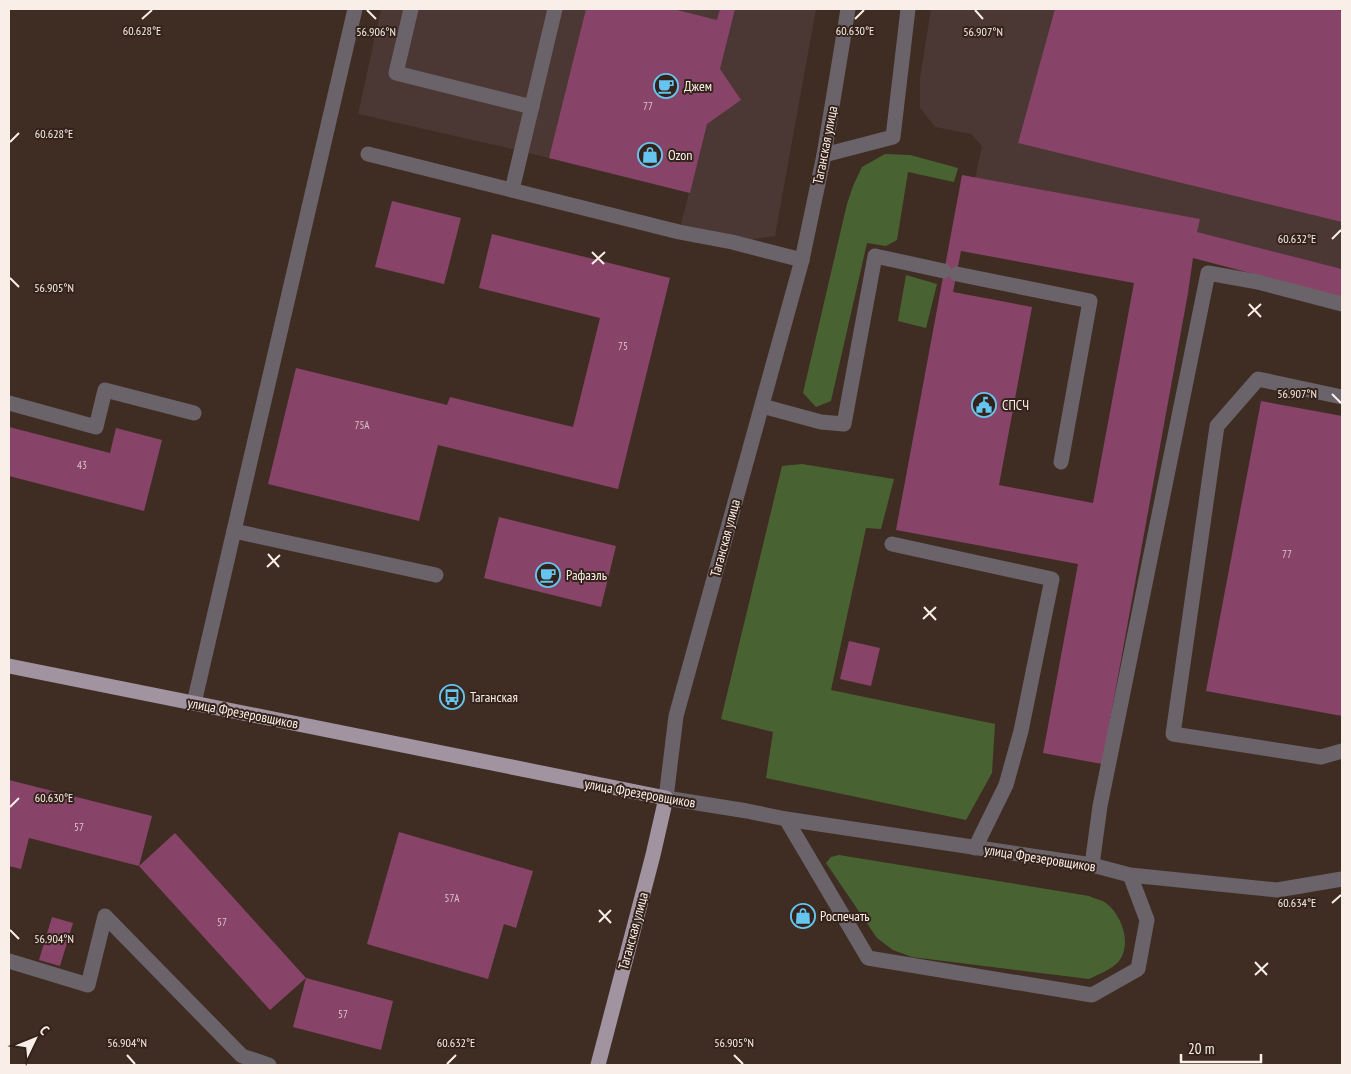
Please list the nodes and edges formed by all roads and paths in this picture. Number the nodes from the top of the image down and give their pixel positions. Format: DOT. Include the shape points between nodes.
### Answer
graph roads {
  1 [pos="355,9"];
  2 [pos="412,9"];
  3 [pos="555,9"];
  4 [pos="848,9"];
  5 [pos="908,9"];
  6 [pos="532,106"];
  7 [pos="368,154"];
  8 [pos="824,155"];
  9 [pos="512,190"];
  10 [pos="802,260"];
  11 [pos="1342,304"];
  12 [pos="1342,397"];
  13 [pos="9,403"];
  14 [pos="762,406"];
  15 [pos="194,413"];
  16 [pos="1061,462"];
  17 [pos="234,531"];
  18 [pos="892,544"];
  19 [pos="436,575"];
  20 [pos="9,666"];
  21 [pos="194,703"];
  22 [pos="1342,751"];
  23 [pos="666,798"];
  24 [pos="786,819"];
  25 [pos="975,848"];
  26 [pos="1092,865"];
  27 [pos="1130,875"];
  28 [pos="1342,878"];
  29 [pos="9,961"];
  30 [pos="269,1065"];
  31 [pos="598,1065"];
  1 -- 17 [label="street"];
  2 -- 6 [label="street" via="396,74"];
  3 -- 6 [label="street"];
  4 -- 8 [label="street, Таганская улица"];
  5 -- 8 [label="street" via="893,137"];
  6 -- 9 [label="street"];
  7 -- 9 [label="street"];
  8 -- 10 [label="street, Таганская улица"];
  9 -- 10 [label="street"];
  10 -- 14 [label="street, Таганская улица"];
  11 -- 26 [label="street" via="1208,272 1102,798"];
  12 -- 22 [label="street" via="1258,379 1217,426 1173,734 1320,758"];
  13 -- 15 [label="street" via="96,427 105,390"];
  14 -- 16 [label="street" via="821,422 844,424 875,256 1090,301"];
  14 -- 23 [label="street, Таганская улица" via="676,716"];
  17 -- 19 [label="street"];
  17 -- 21 [label="street"];
  18 -- 25 [label="street" via="1052,580 1006,785"];
  20 -- 21 [label="main road, улица Фрезеровщиков"];
  21 -- 23 [label="main road, улица Фрезеровщиков"];
  23 -- 24 [label="street, улица Фрезеровщиков"];
  23 -- 31 [label="main road, Таганская улица"];
  24 -- 25 [label="street, улица Фрезеровщиков"];
  24 -- 27 [label="street" via="868,958 1092,995 1138,969 1147,920"];
  25 -- 26 [label="street, улица Фрезеровщиков"];
  26 -- 27 [label="street, улица Фрезеровщиков"];
  27 -- 28 [label="street, улица Фрезеровщиков" via="1277,890"];
  29 -- 30 [label="street" via="88,985 105,916 242,1056"];
}
